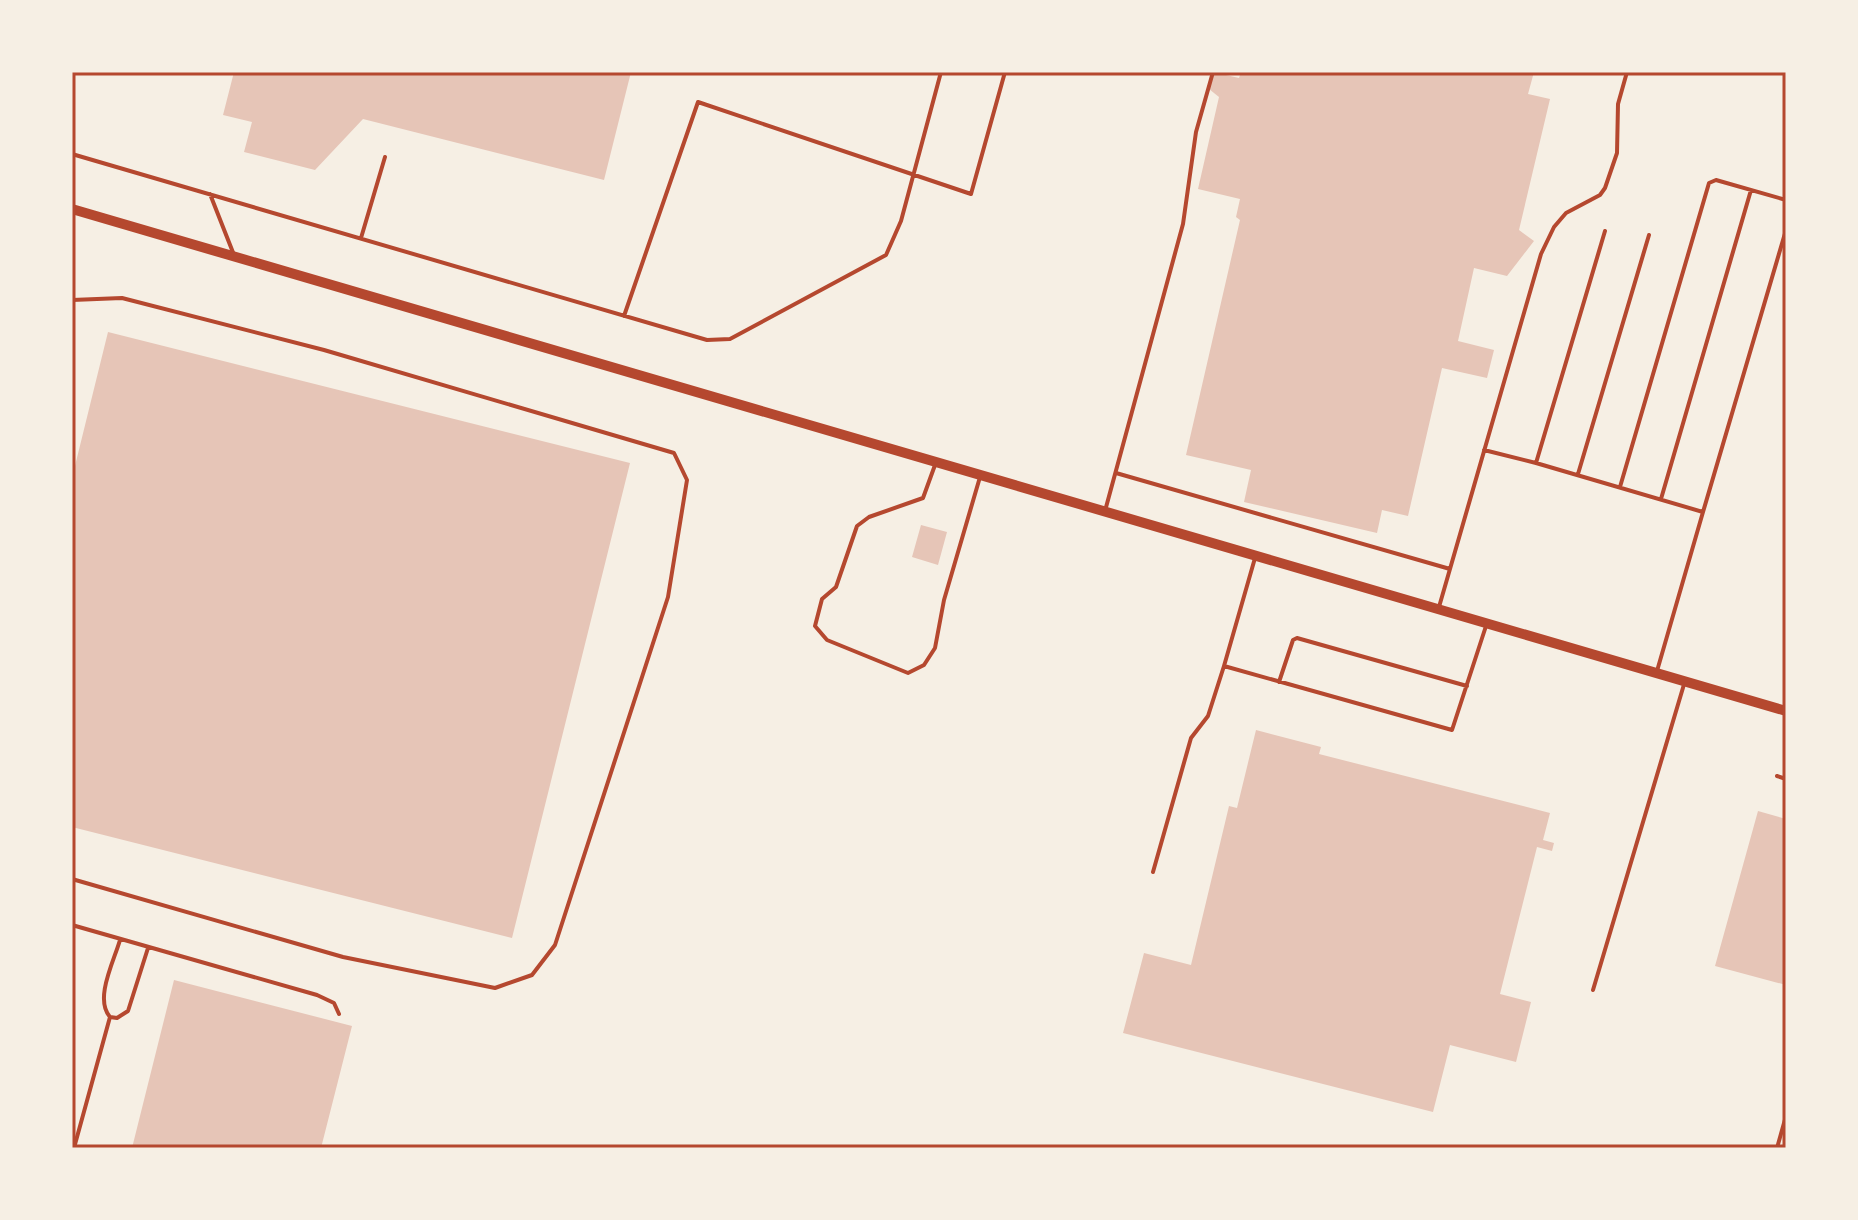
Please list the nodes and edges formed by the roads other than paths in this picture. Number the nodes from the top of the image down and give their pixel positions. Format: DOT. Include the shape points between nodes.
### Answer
graph roads {
  1 [pos="941,72"];
  2 [pos="1005,72"];
  3 [pos="1213,72"];
  4 [pos="1627,72"];
  5 [pos="72,154"];
  6 [pos="385,157"];
  7 [pos="913,175"];
  8 [pos="1751,190"];
  9 [pos="210,194"];
  10 [pos="1786,200"];
  11 [pos="72,209"];
  12 [pos="1786,230"];
  13 [pos="1605,231"];
  14 [pos="1649,235"];
  15 [pos="361,238"];
  16 [pos="235,256"];
  17 [pos="72,300"];
  18 [pos="624,316"];
  19 [pos="1484,450"];
  20 [pos="936,462"];
  21 [pos="1536,463"];
  22 [pos="1116,473"];
  23 [pos="980,475"];
  24 [pos="1577,475"];
  25 [pos="1620,487"];
  26 [pos="1661,499"];
  27 [pos="1105,511"];
  28 [pos="1703,512"];
  29 [pos="1255,556"];
  30 [pos="1450,569"];
  31 [pos="1439,609"];
  32 [pos="1486,623"];
  33 [pos="1224,666"];
  34 [pos="1656,673"];
  35 [pos="1685,681"];
  36 [pos="1279,682"];
  37 [pos="1467,686"];
  38 [pos="1786,711"];
  39 [pos="1777,776"];
  40 [pos="1786,779"];
  41 [pos="1153,872"];
  42 [pos="72,879"];
  43 [pos="72,925"];
  44 [pos="120,940"];
  45 [pos="148,948"];
  46 [pos="1593,990"];
  47 [pos="339,1014"];
  48 [pos="110,1017"];
  49 [pos="1786,1116"];
  50 [pos="74,1148"];
  51 [pos="1777,1148"];
  1 -- 7 [label="lane"];
  2 -- 7 [label="lane" via="971,194"];
  3 -- 22 [label="lane" via="1196,132 1183,224"];
  4 -- 19 [label="lane" via="1618,104 1617,153 1605,188 1566,213 1546,242"];
  5 -- 9 [label="lane"];
  6 -- 15 [label="lane"];
  7 -- 18 [label="lane" via="886,255 730,339 707,340"];
  7 -- 18 [label="lane" via="698,102"];
  8 -- 10 [label="lane"];
  8 -- 25 [label="lane" via="1716,180 1709,183"];
  8 -- 26 [label="lane"];
  9 -- 15 [label="lane"];
  9 -- 16 [label="lane"];
  11 -- 16 [label="street"];
  12 -- 28 [label="lane"];
  13 -- 21 [label="lane"];
  14 -- 24 [label="lane"];
  15 -- 18 [label="lane"];
  16 -- 20 [label="street"];
  17 -- 42 [label="lane" via="122,298 354,359 674,453 687,480 668,597 555,945 532,975 495,988 465,984 343,957"];
  19 -- 21 [label="lane"];
  19 -- 30 [label="lane"];
  20 -- 23 [label="street"];
  20 -- 23 [label="lane" via="923,498 857,526 836,587 822,599 815,626 827,640 908,673 924,665 935,648"];
  21 -- 24 [label="lane"];
  22 -- 27 [label="lane"];
  22 -- 30 [label="lane"];
  23 -- 27 [label="street"];
  24 -- 25 [label="lane"];
  25 -- 26 [label="lane"];
  26 -- 28 [label="lane"];
  27 -- 29 [label="street"];
  28 -- 34 [label="lane"];
  29 -- 31 [label="street"];
  29 -- 33 [label="lane"];
  30 -- 31 [label="lane"];
  31 -- 32 [label="street"];
  32 -- 34 [label="street"];
  32 -- 37 [label="lane"];
  33 -- 36 [label="lane"];
  33 -- 41 [label="lane" via="1208,716 1191,738"];
  34 -- 35 [label="street"];
  35 -- 38 [label="street"];
  35 -- 46 [label="lane"];
  36 -- 37 [label="lane" via="1297,638"];
  36 -- 37 [label="lane" via="1450,730"];
  39 -- 40 [label="lane"];
  43 -- 44 [label="lane"];
  44 -- 45 [label="lane"];
  44 -- 48 [label="lane" via="103,998"];
  45 -- 47 [label="lane" via="317,995 334,1003"];
  45 -- 48 [label="lane" via="128,1011"];
  48 -- 50 [label="lane"];
  49 -- 51 [label="lane"];
}
